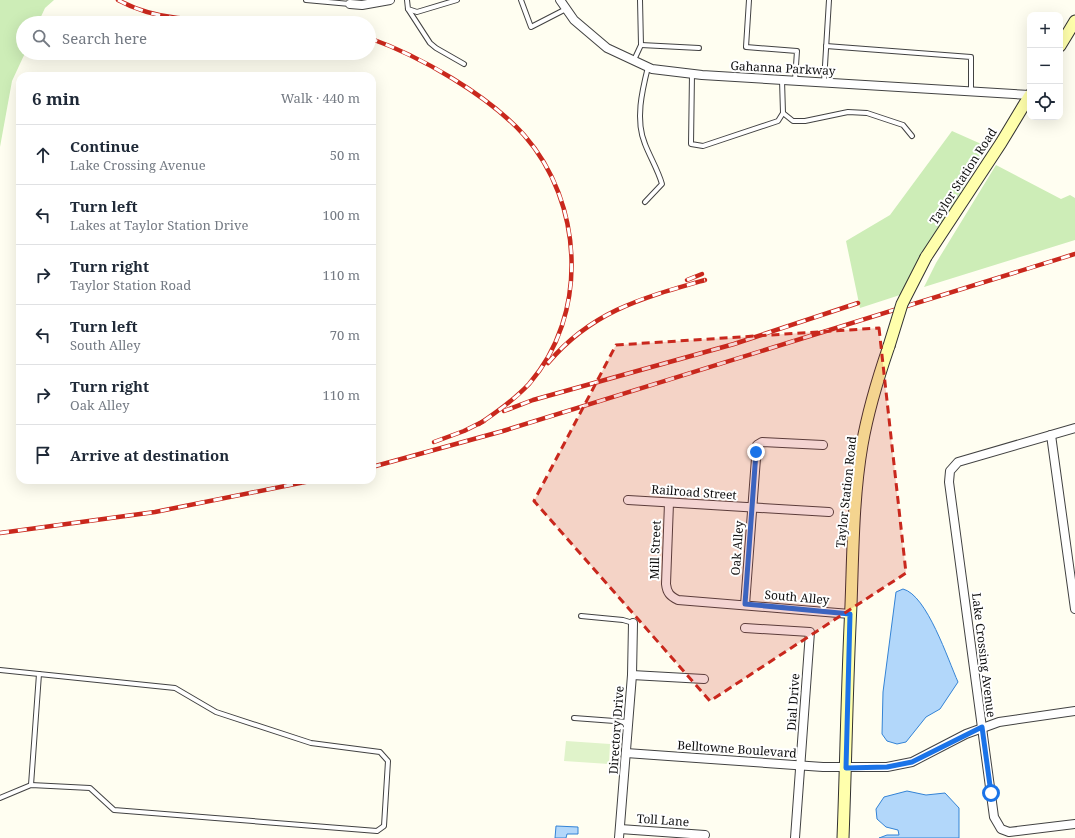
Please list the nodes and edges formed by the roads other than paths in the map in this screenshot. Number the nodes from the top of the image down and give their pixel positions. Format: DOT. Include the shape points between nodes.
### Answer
graph roads {
  1 [pos="306,0"];
  2 [pos="390,0"];
  3 [pos="407,0"];
  4 [pos="457,0"];
  5 [pos="521,0"];
  6 [pos="560,0"];
  7 [pos="640,0"];
  8 [pos="749,0"];
  9 [pos="829,0"];
  10 [pos="346,2"];
  11 [pos="566,8"];
  12 [pos="408,9"];
  13 [pos="1075,21"];
  14 [pos="1063,41"];
  15 [pos="641,45"];
  16 [pos="826,46"];
  17 [pos="699,48"];
  18 [pos="634,60"];
  19 [pos="464,64"];
  20 [pos="648,67"];
  21 [pos="692,74"];
  22 [pos="782,79"];
  23 [pos="795,80"];
  24 [pos="824,82"];
  25 [pos="971,91"];
  26 [pos="1027,95"];
  27 [pos="1027,100"];
  28 [pos="783,113"];
  29 [pos="912,136"];
  30 [pos="645,202"];
  31 [pos="1075,428"];
  32 [pos="1051,435"];
  33 [pos="824,445"];
  34 [pos="628,500"];
  35 [pos="669,503"];
  36 [pos="752,508"];
  37 [pos="830,512"];
  38 [pos="671,597"];
  39 [pos="745,604"];
  40 [pos="1075,609"];
  41 [pos="850,614"];
  42 [pos="581,616"];
  43 [pos="633,623"];
  44 [pos="745,628"];
  45 [pos="0,670"];
  46 [pos="39,674"];
  47 [pos="632,675"];
  48 [pos="704,679"];
  49 [pos="1075,710"];
  50 [pos="574,718"];
  51 [pos="628,722"];
  52 [pos="982,727"];
  53 [pos="626,753"];
  54 [pos="801,766"];
  55 [pos="846,768"];
  56 [pos="31,785"];
  57 [pos="0,798"];
  58 [pos="1075,824"];
  59 [pos="620,829"];
  60 [pos="705,835"];
  61 [pos="619,838"];
  62 [pos="795,838"];
  63 [pos="843,838"];
  1 -- 10 [label="lane"];
  2 -- 10 [label="street" via="362,5"];
  3 -- 12 [label="lane"];
  4 -- 12 [label="lane" via="417,12"];
  5 -- 11 [label="lane" via="531,27"];
  6 -- 11 [label="street, Gahanna Parkway"];
  7 -- 15 [label="lane"];
  8 -- 23 [label="lane" via="746,47 797,51"];
  9 -- 16 [label="lane"];
  11 -- 18 [label="street, Gahanna Parkway" via="574,20 607,48"];
  12 -- 19 [label="lane" via="430,43"];
  13 -- 14 [label="main road"];
  15 -- 17 [label="lane"];
  15 -- 18 [label="lane"];
  16 -- 24 [label="lane"];
  16 -- 25 [label="lane" via="971,57"];
  18 -- 20 [label="street, Gahanna Parkway"];
  20 -- 21 [label="street, Gahanna Parkway"];
  20 -- 30 [label="lane" via="642,91 640,126 662,184"];
  21 -- 22 [label="street, Gahanna Parkway"];
  21 -- 28 [label="lane" via="691,144 703,146 778,121"];
  22 -- 23 [label="street, Gahanna Parkway"];
  22 -- 28 [label="lane"];
  23 -- 24 [label="street, Gahanna Parkway"];
  24 -- 25 [label="street, Gahanna Parkway"];
  25 -- 26 [label="street, Gahanna Parkway"];
  27 -- 41 [label="main road, Taylor Station Road, bridge" via="926,257 906,294 877,380 862,445 855,512"];
  28 -- 29 [label="lane" via="793,121 848,112 867,113 903,125"];
  31 -- 32 [label="street"];
  32 -- 40 [label="street"];
  32 -- 52 [label="street, Lake Crossing Avenue" via="958,462 950,471 949,482"];
  33 -- 36 [label="street, Oak Alley" via="762,442 758,445"];
  34 -- 35 [label="street, Railroad Street"];
  35 -- 36 [label="street, Railroad Street"];
  35 -- 38 [label="street, Mill Street" via="666,584"];
  36 -- 37 [label="street, Railroad Street"];
  36 -- 39 [label="street, Oak Alley"];
  38 -- 39 [label="street, South Alley" via="678,600"];
  39 -- 41 [label="street, South Alley"];
  41 -- 55 [label="main road, Taylor Station Road"];
  42 -- 43 [label="lane"];
  43 -- 47 [label="street, Directory Drive"];
  44 -- 54 [label="street, Dial Drive" via="810,632"];
  45 -- 46 [label="lane"];
  46 -- 56 [label="lane"];
  46 -- 56 [label="lane" via="175,688 216,712 311,743 380,752 388,761 384,826 376,831 114,810 90,788"];
  47 -- 48 [label="street"];
  47 -- 51 [label="street, Directory Drive"];
  49 -- 52 [label="street, Belltowne Boulevard"];
  50 -- 51 [label="lane"];
  51 -- 53 [label="street, Directory Drive"];
  52 -- 55 [label="street, Belltowne Boulevard" via="912,762 887,767"];
  52 -- 58 [label="street, Lake Crossing Avenue" via="994,817 1001,829 1023,832"];
  53 -- 54 [label="street, Belltowne Boulevard"];
  53 -- 59 [label="street, Directory Drive"];
  54 -- 55 [label="street, Belltowne Boulevard"];
  54 -- 62 [label="street, Dial Drive"];
  55 -- 63 [label="main road, Taylor Station Road"];
  56 -- 57 [label="lane"];
  59 -- 60 [label="street, Toll Lane"];
  59 -- 61 [label="street, Directory Drive"];
}
